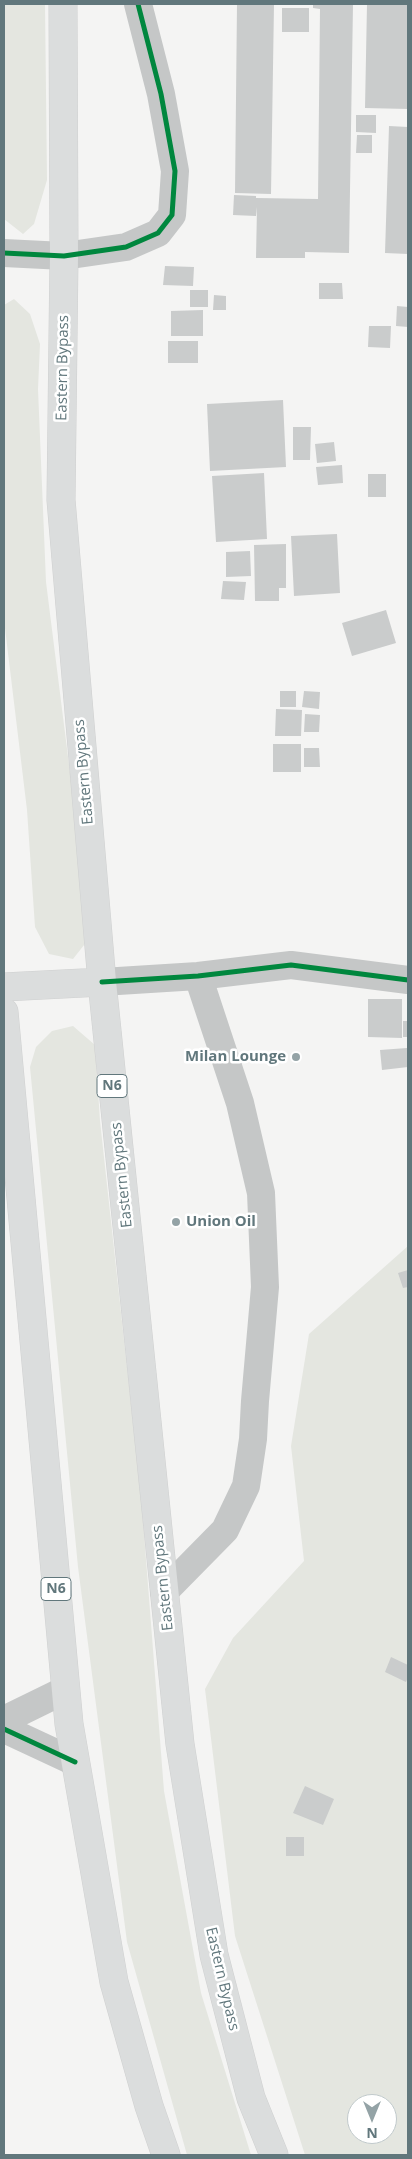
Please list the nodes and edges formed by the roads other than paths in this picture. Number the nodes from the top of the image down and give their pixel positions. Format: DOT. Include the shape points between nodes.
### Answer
graph roads {
  1 [pos="62,4"];
  2 [pos="138,4"];
  3 [pos="4,254"];
  4 [pos="64,256"];
  5 [pos="198,976"];
  6 [pos="408,980"];
  7 [pos="102,982"];
  8 [pos="4,987"];
  9 [pos="4,1012"];
  10 [pos="164,1592"];
  11 [pos="65,1690"];
  12 [pos="4,1720"];
  13 [pos="4,1729"];
  14 [pos="75,1762"];
  15 [pos="166,2155"];
  16 [pos="274,2155"];
  1 -- 4 [label="highway, Eastern Bypass / N6"];
  2 -- 4 [label="street" via="161,94 175,172 172,215 158,233 126,247"];
  3 -- 4 [label="street"];
  4 -- 7 [label="highway, Eastern Bypass / N6" via="61,500"];
  5 -- 6 [label="street" via="291,965"];
  5 -- 7 [label="street"];
  5 -- 10 [label="street" via="240,1103 261,1193 265,1287 254,1439 246,1486 225,1530"];
  7 -- 8 [label="highway"];
  7 -- 10 [label="highway, Eastern Bypass / N6"];
  9 -- 11 [label="highway, N6"];
  10 -- 16 [label="highway, Eastern Bypass / N6" via="180,1744 214,1955 251,2098"];
  11 -- 12 [label="street"];
  11 -- 14 [label="highway, N6"];
  13 -- 14 [label="street"];
  14 -- 15 [label="highway, N6" via="114,1982"];
}
